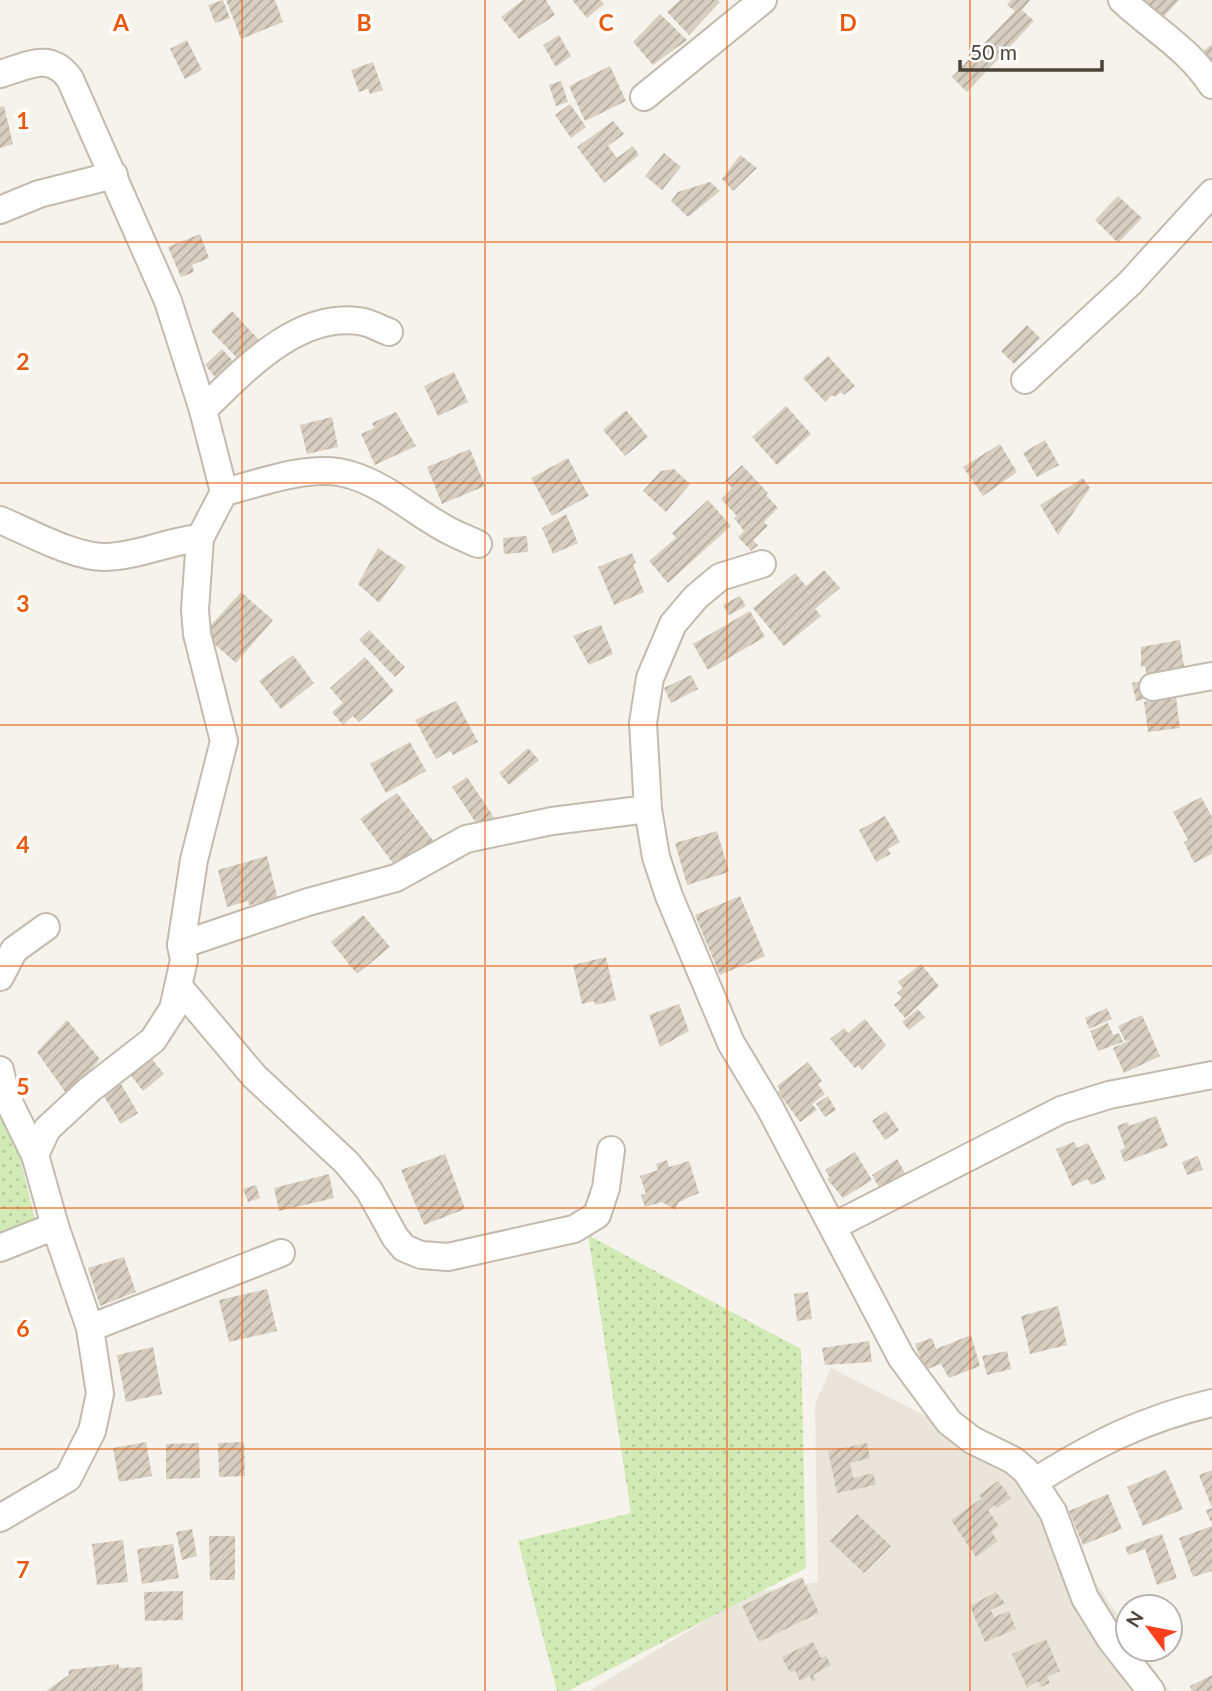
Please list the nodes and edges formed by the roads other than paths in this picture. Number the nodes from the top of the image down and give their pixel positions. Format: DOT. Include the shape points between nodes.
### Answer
graph roads {
  1 [pos="762,0"];
  2 [pos="1122,0"];
  3 [pos="0,74"];
  4 [pos="1212,85"];
  5 [pos="644,96"];
  6 [pos="114,175"];
  7 [pos="1212,193"];
  8 [pos="0,210"];
  9 [pos="389,332"];
  10 [pos="1025,380"];
  11 [pos="203,410"];
  12 [pos="225,492"];
  13 [pos="0,520"];
  14 [pos="200,538"];
  15 [pos="478,544"];
  16 [pos="762,564"];
  17 [pos="1212,676"];
  18 [pos="1153,687"];
  19 [pos="648,809"];
  20 [pos="46,927"];
  21 [pos="181,946"];
  22 [pos="0,977"];
  23 [pos="179,987"];
  24 [pos="0,1070"];
  25 [pos="1212,1075"];
  26 [pos="611,1150"];
  27 [pos="35,1155"];
  28 [pos="55,1226"];
  29 [pos="834,1226"];
  30 [pos="0,1248"];
  31 [pos="281,1253"];
  32 [pos="90,1328"];
  33 [pos="1212,1402"];
  34 [pos="1034,1482"];
  35 [pos="0,1518"];
  36 [pos="1151,1691"];
  1 -- 5 [label="street"];
  2 -- 4 [label="street" via="1180,47"];
  3 -- 6 [label="street" via="49,61 62,67"];
  6 -- 8 [label="street" via="39,194"];
  6 -- 11 [label="street" via="168,301"];
  7 -- 10 [label="street" via="1130,283"];
  9 -- 11 [label="street" via="363,322 337,322 289,336"];
  11 -- 12 [label="street"];
  12 -- 14 [label="street"];
  12 -- 15 [label="street" via="319,472 349,474"];
  13 -- 14 [label="street" via="89,556 125,555 170,541"];
  14 -- 21 [label="street" via="197,634 224,741 194,860"];
  16 -- 19 [label="street" via="720,577 673,624 661,649 644,702"];
  17 -- 18 [label="street"];
  19 -- 21 [label="street" via="552,821 466,839 396,878 308,902"];
  19 -- 29 [label="street" via="656,857 708,992"];
  20 -- 22 [label="street" via="14,950"];
  21 -- 23 [label="street" via="184,960"];
  23 -- 26 [label="street" via="254,1076 347,1163 400,1242 421,1255 458,1256 574,1229 597,1215"];
  23 -- 27 [label="street" via="173,1009 153,1040 67,1109 47,1129"];
  24 -- 27 [label="street" via="6,1096"];
  25 -- 29 [label="street" via="1109,1095 1061,1110"];
  27 -- 28 [label="street"];
  28 -- 30 [label="street"];
  28 -- 32 [label="street"];
  29 -- 34 [label="street" via="901,1357 949,1422 972,1440 1019,1464"];
  31 -- 32 [label="street"];
  32 -- 35 [label="street" via="100,1394 79,1462 68,1478"];
  33 -- 34 [label="street" via="1107,1438"];
  34 -- 36 [label="street" via="1053,1512 1085,1598"];
}
